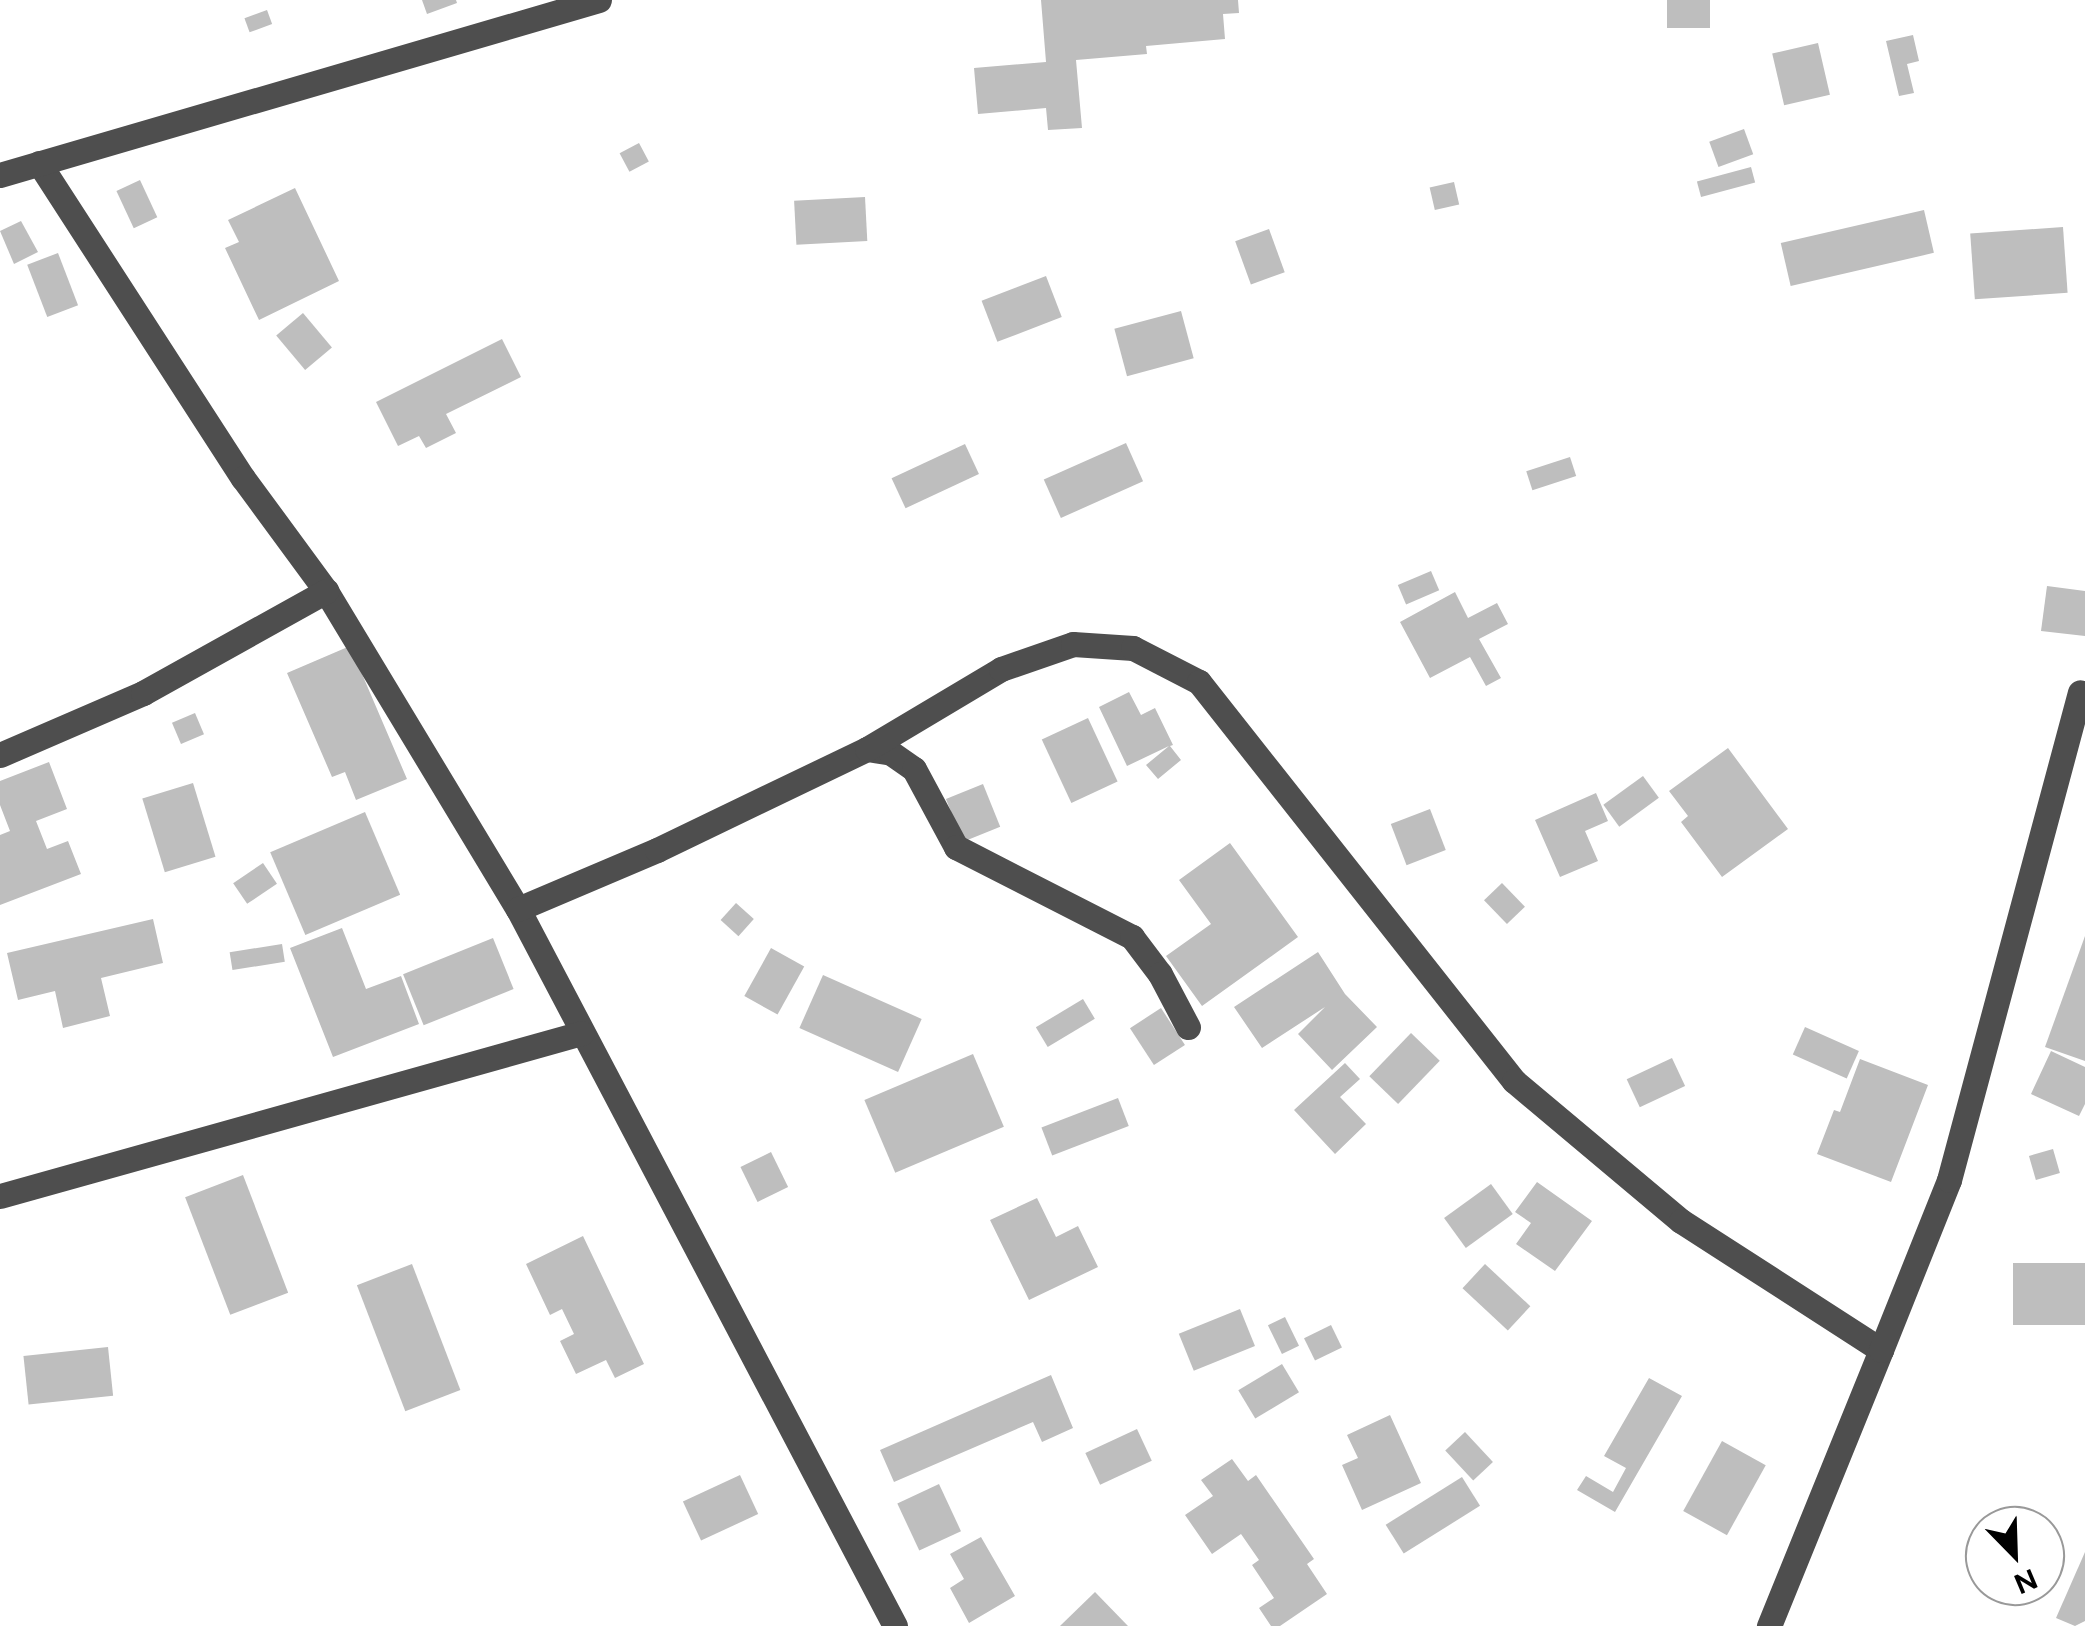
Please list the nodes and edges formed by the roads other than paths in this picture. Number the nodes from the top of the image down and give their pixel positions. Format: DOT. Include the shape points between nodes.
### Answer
graph roads {
  1 [pos="598,0"];
  2 [pos="40,163"];
  3 [pos="0,174"];
  4 [pos="326,591"];
  5 [pos="2080,692"];
  6 [pos="866,749"];
  7 [pos="0,755"];
  8 [pos="518,909"];
  9 [pos="1188,1027"];
  10 [pos="582,1033"];
  11 [pos="0,1196"];
  12 [pos="1881,1350"];
  13 [pos="894,1626"];
  14 [pos="1769,1626"];
  1 -- 2 [label="street"];
  2 -- 3 [label="street"];
  2 -- 4 [label="street" via="243,478"];
  4 -- 7 [label="street" via="143,693"];
  4 -- 8 [label="street"];
  5 -- 12 [label="street" via="1948,1180"];
  6 -- 8 [label="street"];
  6 -- 9 [label="street" via="891,753 914,769 956,847 1132,937"];
  6 -- 12 [label="street" via="1001,669 1073,644 1133,648 1199,682 1514,1081 1681,1220"];
  8 -- 10 [label="street"];
  10 -- 11 [label="street"];
  10 -- 13 [label="street"];
  12 -- 14 [label="street"];
}
